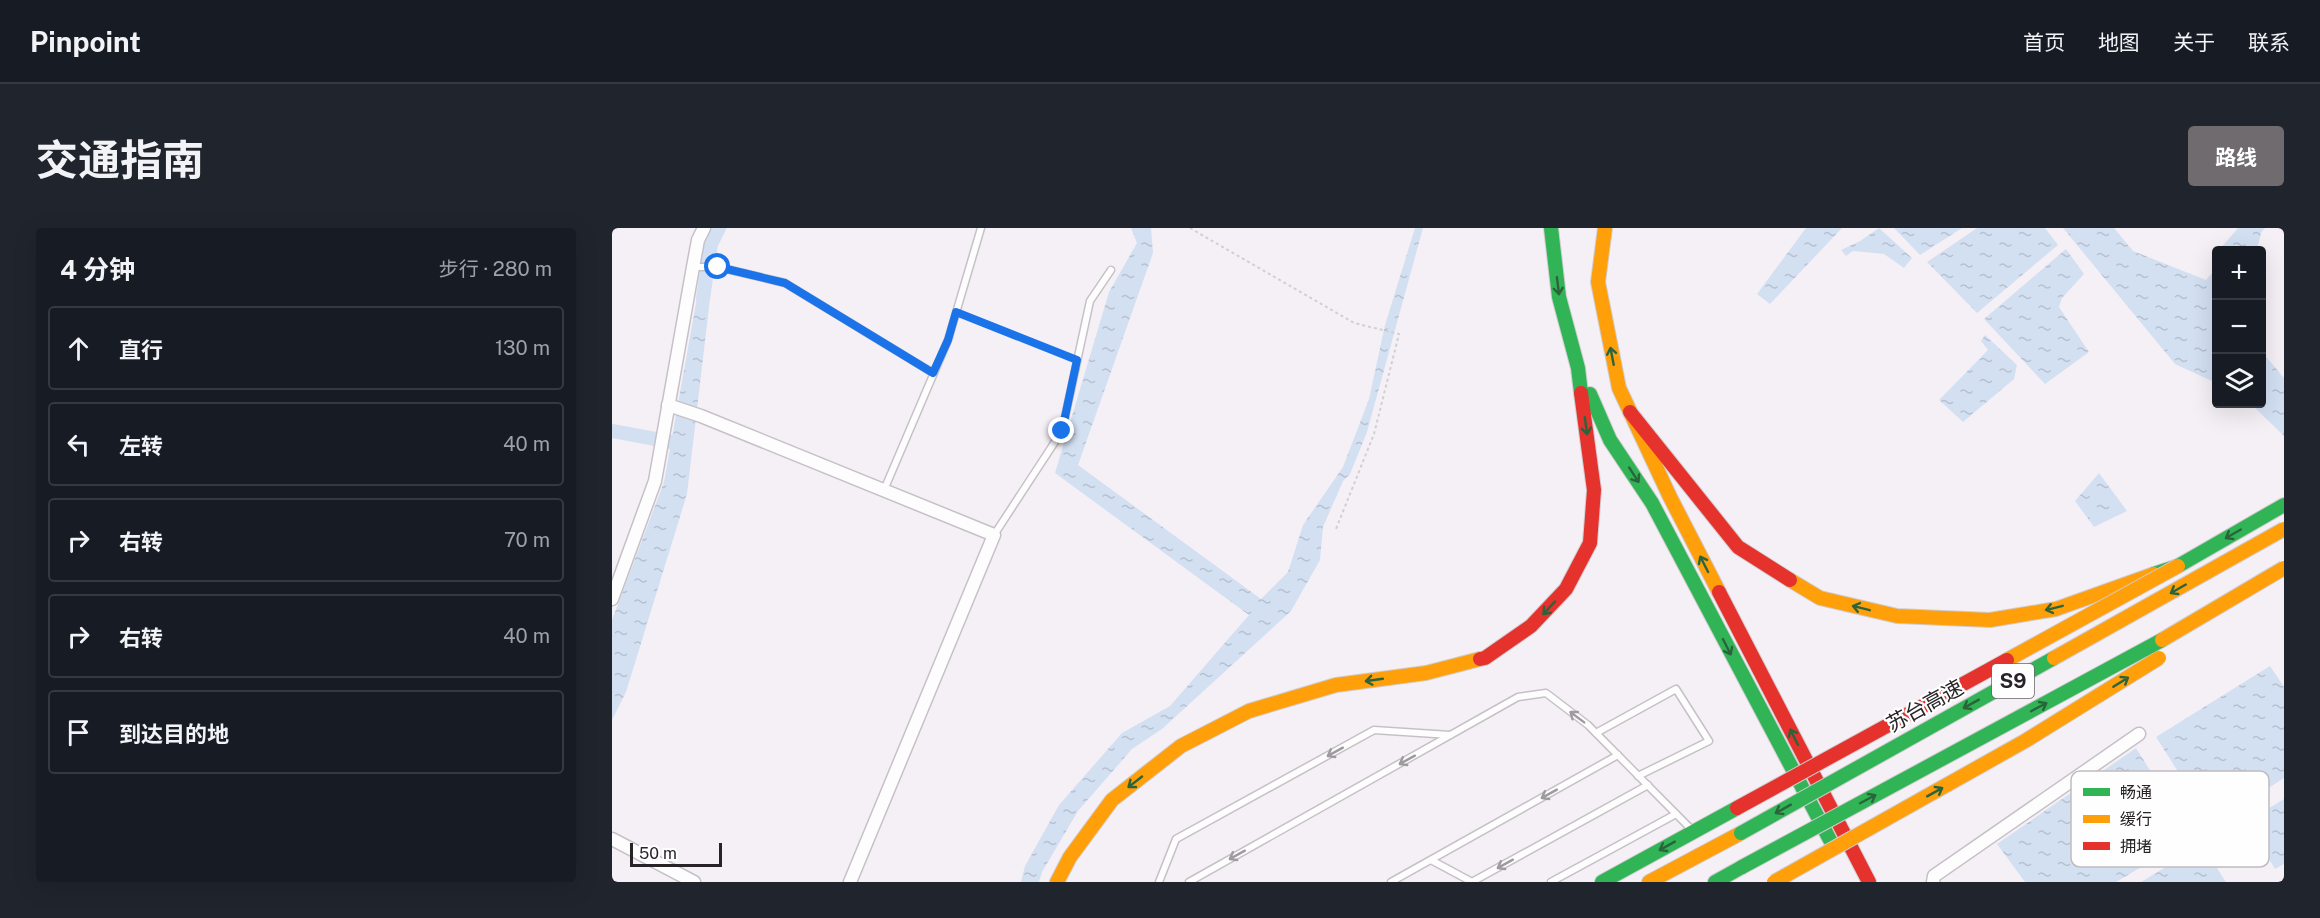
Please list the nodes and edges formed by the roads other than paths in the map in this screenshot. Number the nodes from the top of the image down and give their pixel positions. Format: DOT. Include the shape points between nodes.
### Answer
graph roads {
  1 [pos="704,228"];
  2 [pos="981,228"];
  3 [pos="1551,228"];
  4 [pos="1605,228"];
  5 [pos="693,267"];
  6 [pos="1111,270"];
  7 [pos="1578,368"];
  8 [pos="933,373"];
  9 [pos="669,405"];
  10 [pos="1630,412"];
  11 [pos="884,490"];
  12 [pos="2284,505"];
  13 [pos="2284,529"];
  14 [pos="994,535"];
  15 [pos="2178,566"];
  16 [pos="2284,568"];
  17 [pos="2284,577"];
  18 [pos="612,599"];
  19 [pos="1596,733"];
  20 [pos="2139,734"];
  21 [pos="1451,735"];
  22 [pos="1618,755"];
  23 [pos="2086,771"];
  24 [pos="1638,776"];
  25 [pos="2071,781"];
  26 [pos="1648,785"];
  27 [pos="1677,814"];
  28 [pos="1694,831"];
  29 [pos="612,839"];
  30 [pos="1431,860"];
  31 [pos="1842,862"];
  32 [pos="694,882"];
  33 [pos="850,882"];
  34 [pos="1058,882"];
  35 [pos="1159,882"];
  36 [pos="1189,882"];
  37 [pos="1391,882"];
  38 [pos="1472,882"];
  39 [pos="1551,882"];
  40 [pos="1602,882"];
  41 [pos="1649,882"];
  42 [pos="1715,882"];
  43 [pos="1774,882"];
  44 [pos="1869,882"];
  45 [pos="1933,882"];
  1 -- 5 [label="street"];
  2 -- 8 [label="lane" via="948,340"];
  3 -- 7 [label="highway, one-way" via="1559,297"];
  10 -- 4 [label="highway, one-way" via="1619,388 1598,282"];
  5 -- 8 [label="lane" via="718,267 785,283"];
  5 -- 9 [label="street"];
  6 -- 14 [label="lane" via="1090,301 1062,431"];
  7 -- 31 [label="highway, one-way" via="1610,440 1652,503"];
  7 -- 34 [label="highway, one-way" via="1594,490 1590,543 1566,589 1532,626 1485,658 1426,673 1314,692 1249,711 1181,746 1112,800 1070,857"];
  8 -- 11 [label="lane"];
  9 -- 11 [label="street"];
  9 -- 18 [label="street" via="655,481"];
  15 -- 10 [label="highway, one-way, bridge" via="2056,609 1990,620 1897,616 1820,598 1738,547"];
  44 -- 10 [label="highway, one-way"];
  11 -- 14 [label="street"];
  12 -- 15 [label="highway, one-way"];
  13 -- 41 [label="highway, 苏台高速 / S9, one-way, bridge"];
  14 -- 33 [label="street"];
  15 -- 28 [label="highway, bridge"];
  42 -- 16 [label="highway, S9, one-way, bridge" via="2168,638"];
  43 -- 17 [label="highway, one-way, bridge" via="2025,741"];
  19 -- 21 [label="lane, one-way" via="1546,693 1518,697"];
  19 -- 22 [label="lane"];
  19 -- 24 [label="lane" via="1677,689 1709,741"];
  20 -- 23 [label="street"];
  21 -- 35 [label="lane, one-way" via="1374,730 1176,839"];
  21 -- 36 [label="lane, one-way"];
  22 -- 24 [label="lane"];
  22 -- 30 [label="lane, one-way"];
  24 -- 26 [label="lane"];
  25 -- 45 [label="street" via="1934,876"];
  26 -- 27 [label="lane"];
  26 -- 38 [label="lane, one-way"];
  27 -- 28 [label="lane"];
  27 -- 39 [label="lane"];
  28 -- 40 [label="highway, one-way"];
  29 -- 32 [label="street"];
  30 -- 37 [label="lane"];
  30 -- 38 [label="lane"];
}
